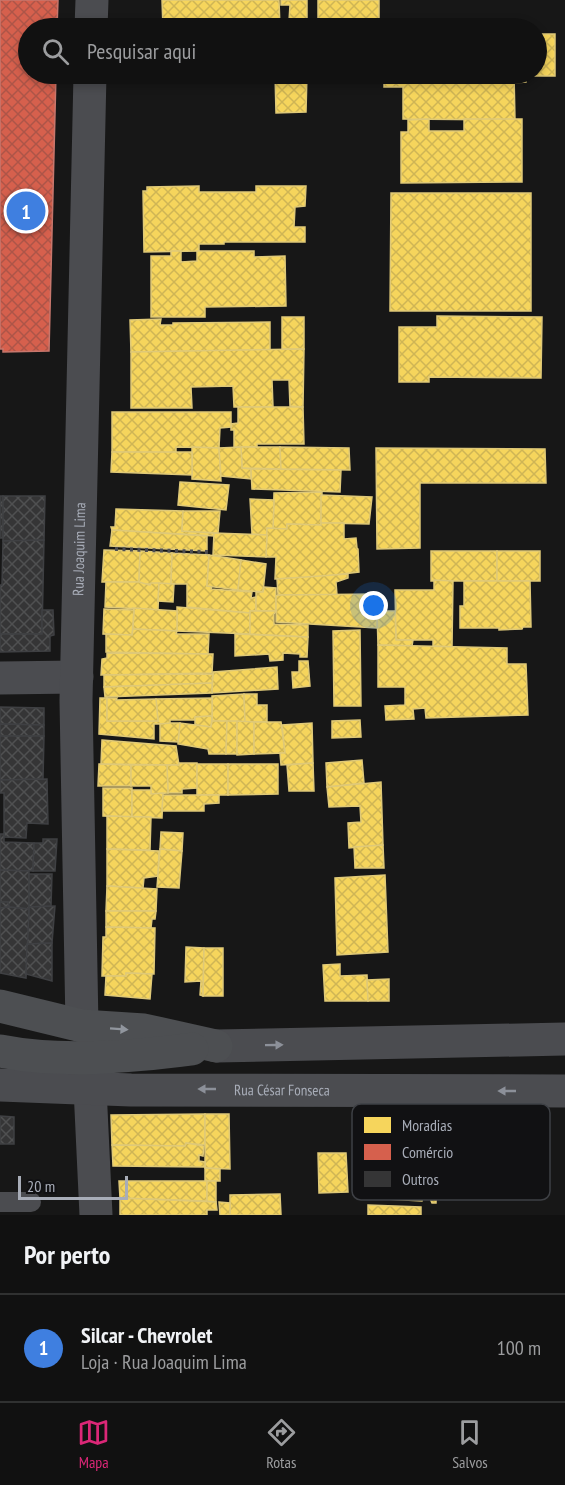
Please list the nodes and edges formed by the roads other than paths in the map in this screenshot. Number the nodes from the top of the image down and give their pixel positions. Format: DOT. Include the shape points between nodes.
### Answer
graph roads {
  1 [pos="92,0"];
  2 [pos="91,18"];
  3 [pos="90,84"];
  4 [pos="77,677"];
  5 [pos="0,678"];
  6 [pos="0,1006"];
  7 [pos="82,1026"];
  8 [pos="565,1039"];
  9 [pos="216,1046"];
  10 [pos="0,1051"];
  11 [pos="0,1085"];
  12 [pos="90,1088"];
  13 [pos="565,1091"];
  14 [pos="0,1202"];
  15 [pos="31,1202"];
  16 [pos="96,1215"];
  1 -- 2 [label="street"];
  3 -- 4 [label="street, Rua Joaquim Lima"];
  4 -- 5 [label="street"];
  4 -- 7 [label="street, Rua Joaquim Lima"];
  6 -- 7 [label="main road"];
  7 -- 9 [label="main road, one-way" via="144,1030"];
  9 -- 8 [label="street, one-way"];
  9 -- 10 [label="main road" via="139,1056 30,1057"];
  11 -- 12 [label="street, Rua César Fonseca"];
  13 -- 12 [label="street, Rua César Fonseca, one-way"];
  12 -- 16 [label="street"];
  14 -- 15 [label="lane"];
}
